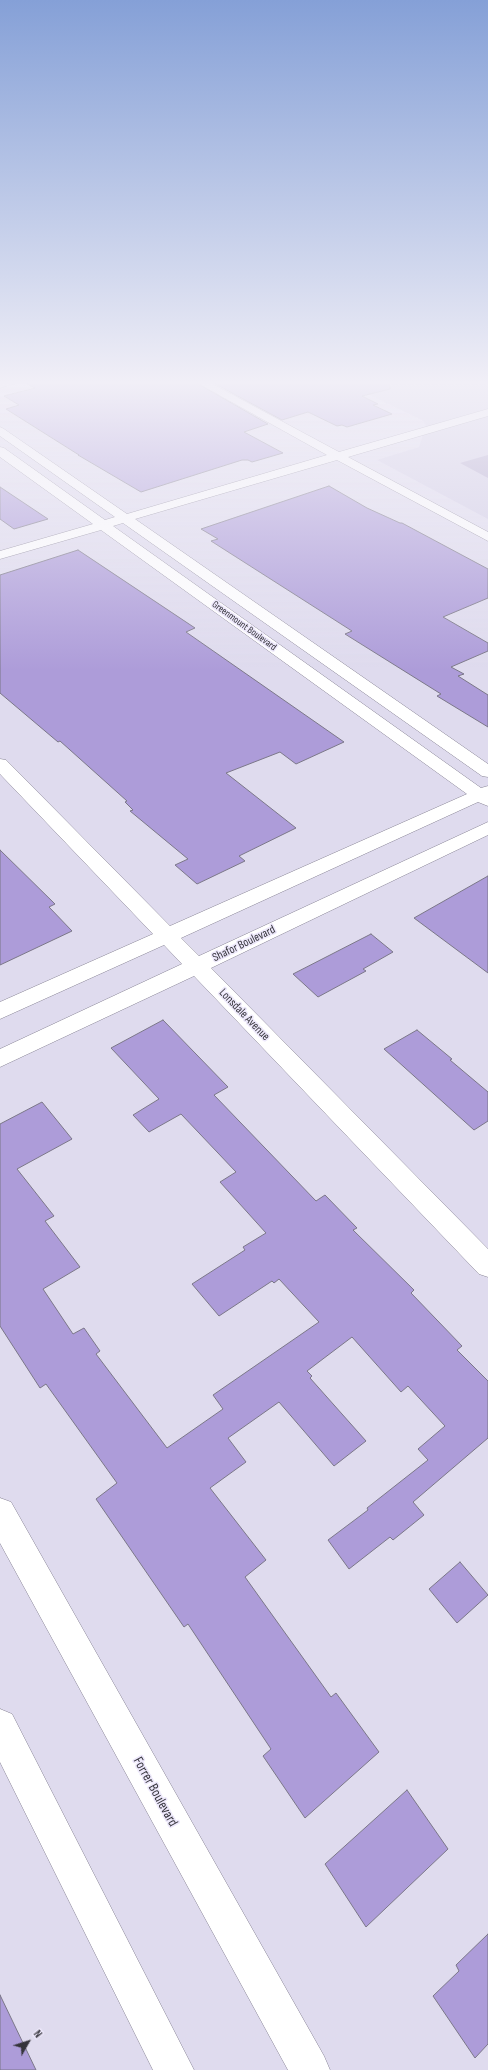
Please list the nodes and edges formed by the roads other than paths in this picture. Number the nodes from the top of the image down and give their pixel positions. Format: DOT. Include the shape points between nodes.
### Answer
graph roads {
  1 [pos="37,478"];
  2 [pos="66,478"];
  3 [pos="265,478"];
  4 [pos="378,478"];
  5 [pos="125,519"];
  6 [pos="104,525"];
  7 [pos="488,537"];
  8 [pos="0,555"];
  9 [pos="0,764"];
  10 [pos="488,772"];
  11 [pos="485,796"];
  12 [pos="488,828"];
  13 [pos="167,936"];
  14 [pos="197,967"];
  15 [pos="0,1011"];
  16 [pos="0,1059"];
  17 [pos="488,1266"];
  18 [pos="0,1513"];
  19 [pos="0,1726"];
  20 [pos="174,2070"];
  21 [pos="310,2070"];
  1 -- 6 [label="street, Greenmount Boulevard"];
  2 -- 5 [label="street, Greenmount Boulevard"];
  3 -- 5 [label="street"];
  4 -- 7 [label="street"];
  5 -- 6 [label="street"];
  5 -- 10 [label="street, Greenmount Boulevard"];
  6 -- 8 [label="street"];
  6 -- 11 [label="street, Greenmount Boulevard"];
  9 -- 13 [label="street, Lonsdale Avenue"];
  11 -- 13 [label="street"];
  12 -- 14 [label="street, Shafor Boulevard"];
  13 -- 14 [label="street, Lonsdale Avenue"];
  13 -- 15 [label="street"];
  14 -- 16 [label="street, Shafor Boulevard"];
  14 -- 17 [label="street, Lonsdale Avenue"];
  18 -- 21 [label="street, Forrer Boulevard"];
  19 -- 20 [label="street"];
}
